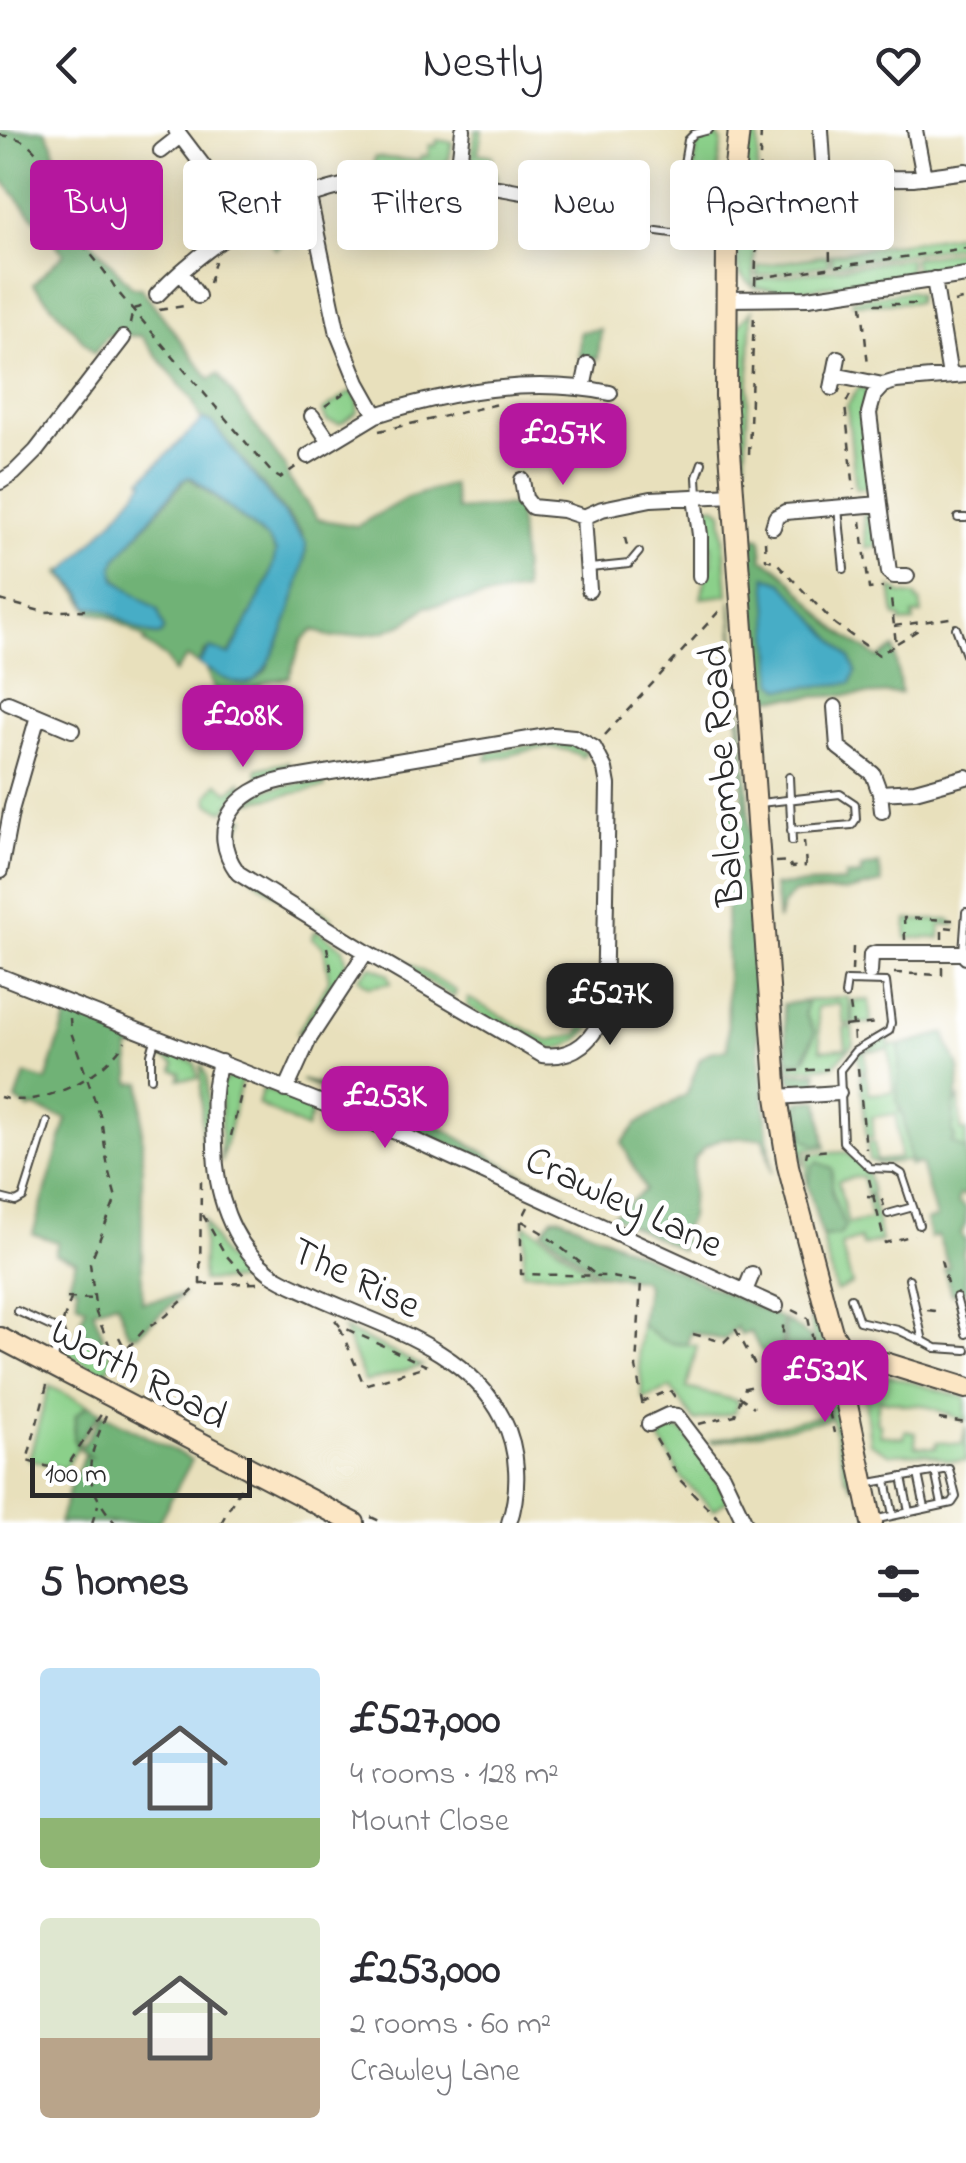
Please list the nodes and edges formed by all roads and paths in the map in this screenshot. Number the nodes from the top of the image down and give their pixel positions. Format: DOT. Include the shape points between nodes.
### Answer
graph roads {
  1 [pos="463,130"];
  2 [pos="709,130"];
  3 [pos="739,130"];
  4 [pos="761,130"];
  5 [pos="821,130"];
  6 [pos="914,130"];
  7 [pos="178,133"];
  8 [pos="0,135"];
  9 [pos="160,151"];
  10 [pos="199,160"];
  11 [pos="460,160"];
  12 [pos="685,160"];
  13 [pos="735,160"];
  14 [pos="823,160"];
  15 [pos="966,171"];
  16 [pos="924,177"];
  17 [pos="894,181"];
  18 [pos="658,230"];
  19 [pos="670,232"];
  20 [pos="317,235"];
  21 [pos="966,248"];
  22 [pos="212,250"];
  23 [pos="726,250"];
  24 [pos="830,250"];
  25 [pos="830,267"];
  26 [pos="181,272"];
  27 [pos="966,274"];
  28 [pos="755,278"];
  29 [pos="934,279"];
  30 [pos="157,295"];
  31 [pos="198,296"];
  32 [pos="725,299"];
  33 [pos="966,299"];
  34 [pos="939,304"];
  35 [pos="862,305"];
  36 [pos="754,306"];
  37 [pos="851,306"];
  38 [pos="132,309"];
  39 [pos="768,314"];
  40 [pos="123,338"];
  41 [pos="838,358"];
  42 [pos="588,364"];
  43 [pos="966,375"];
  44 [pos="950,376"];
  45 [pos="358,383"];
  46 [pos="876,384"];
  47 [pos="583,388"];
  48 [pos="610,393"];
  49 [pos="509,402"];
  50 [pos="376,415"];
  51 [pos="312,416"];
  52 [pos="372,433"];
  53 [pos="329,442"];
  54 [pos="308,456"];
  55 [pos="702,463"];
  56 [pos="748,468"];
  57 [pos="522,480"];
  58 [pos="0,482"];
  59 [pos="733,495"];
  60 [pos="696,497"];
  61 [pos="880,504"];
  62 [pos="837,507"];
  63 [pos="584,517"];
  64 [pos="773,527"];
  65 [pos="638,552"];
  66 [pos="866,567"];
  67 [pos="588,568"];
  68 [pos="855,568"];
  69 [pos="844,570"];
  70 [pos="700,576"];
  71 [pos="907,576"];
  72 [pos="590,590"];
  73 [pos="731,598"];
  74 [pos="0,600"];
  75 [pos="85,610"];
  76 [pos="955,618"];
  77 [pos="920,624"];
  78 [pos="894,626"];
  79 [pos="956,628"];
  80 [pos="896,644"];
  81 [pos="966,655"];
  82 [pos="8,703"];
  83 [pos="834,708"];
  84 [pos="38,716"];
  85 [pos="72,730"];
  86 [pos="594,748"];
  87 [pos="966,776"];
  88 [pos="788,777"];
  89 [pos="880,793"];
  90 [pos="790,801"];
  91 [pos="757,803"];
  92 [pos="882,811"];
  93 [pos="804,829"];
  94 [pos="791,830"];
  95 [pos="792,841"];
  96 [pos="761,863"];
  97 [pos="0,871"];
  98 [pos="966,912"];
  99 [pos="323,926"];
  100 [pos="963,928"];
  101 [pos="366,952"];
  102 [pos="905,954"];
  103 [pos="964,955"];
  104 [pos="870,972"];
  105 [pos="0,976"];
  106 [pos="337,994"];
  107 [pos="845,995"];
  108 [pos="71,1002"];
  109 [pos="891,1023"];
  110 [pos="852,1025"];
  111 [pos="134,1026"];
  112 [pos="844,1026"];
  113 [pos="157,1036"];
  114 [pos="855,1051"];
  115 [pos="221,1062"];
  116 [pos="840,1070"];
  117 [pos="246,1072"];
  118 [pos="775,1072"];
  119 [pos="866,1072"];
  120 [pos="858,1073"];
  121 [pos="86,1076"];
  122 [pos="151,1078"];
  123 [pos="286,1090"];
  124 [pos="838,1093"];
  125 [pos="0,1097"];
  126 [pos="777,1098"];
  127 [pos="47,1122"];
  128 [pos="874,1140"];
  129 [pos="866,1141"];
  130 [pos="228,1147"];
  131 [pos="847,1148"];
  132 [pos="864,1163"];
  133 [pos="805,1164"];
  134 [pos="217,1181"];
  135 [pos="867,1196"];
  136 [pos="0,1198"];
  137 [pos="913,1207"];
  138 [pos="202,1213"];
  139 [pos="888,1214"];
  140 [pos="918,1225"];
  141 [pos="941,1260"];
  142 [pos="270,1273"];
  143 [pos="752,1274"];
  144 [pos="597,1276"];
  145 [pos="908,1279"];
  146 [pos="641,1282"];
  147 [pos="251,1283"];
  148 [pos="200,1284"];
  149 [pos="745,1291"];
  150 [pos="956,1297"];
  151 [pos="851,1298"];
  152 [pos="94,1299"];
  153 [pos="776,1306"];
  154 [pos="18,1311"];
  155 [pos="827,1314"];
  156 [pos="335,1320"];
  157 [pos="340,1326"];
  158 [pos="60,1331"];
  159 [pos="693,1334"];
  160 [pos="966,1334"];
  161 [pos="119,1337"];
  162 [pos="0,1338"];
  163 [pos="923,1342"];
  164 [pos="126,1350"];
  165 [pos="966,1350"];
  166 [pos="116,1361"];
  167 [pos="770,1364"];
  168 [pos="850,1364"];
  169 [pos="426,1366"];
  170 [pos="437,1366"];
  171 [pos="49,1374"];
  172 [pos="966,1388"];
  173 [pos="98,1389"];
  174 [pos="741,1396"];
  175 [pos="754,1407"];
  176 [pos="939,1419"];
  177 [pos="966,1422"];
  178 [pos="648,1424"];
  179 [pos="687,1426"];
  180 [pos="76,1452"];
  181 [pos="89,1458"];
  182 [pos="935,1471"];
  183 [pos="918,1474"];
  184 [pos="902,1477"];
  185 [pos="886,1480"];
  186 [pos="242,1483"];
  187 [pos="864,1484"];
  188 [pos="99,1503"];
  189 [pos="942,1505"];
  190 [pos="925,1508"];
  191 [pos="909,1512"];
  192 [pos="893,1515"];
  193 [pos="871,1521"];
  194 [pos="92,1523"];
  195 [pos="115,1523"];
  196 [pos="221,1523"];
  197 [pos="354,1523"];
  198 [pos="509,1523"];
  199 [pos="745,1523"];
  1 -- 11 [label="street"];
  2 -- 12 [label="lane" via="688,140"];
  3 -- 13 [label="main road, Balcombe Road"];
  4 -- 28 [label="path"];
  5 -- 14 [label="street"];
  6 -- 16 [label="street"];
  7 -- 9 [label="street"];
  7 -- 10 [label="street"];
  8 -- 38 [label="path" via="31,146 57,210"];
  15 -- 16 [label="street"];
  16 -- 17 [label="street"];
  18 -- 19 [label="lane"];
  20 -- 45 [label="street" via="338,334"];
  21 -- 25 [label="path"];
  22 -- 26 [label="street"];
  23 -- 32 [label="main road, Balcombe Road"];
  24 -- 25 [label="path"];
  25 -- 28 [label="path"];
  26 -- 30 [label="street"];
  26 -- 31 [label="street"];
  27 -- 29 [label="street"];
  28 -- 36 [label="path"];
  29 -- 34 [label="street"];
  29 -- 36 [label="street"];
  30 -- 38 [label="path"];
  32 -- 36 [label="street"];
  32 -- 59 [label="main road, Balcombe Road"];
  33 -- 34 [label="path"];
  34 -- 35 [label="path"];
  34 -- 44 [label="street"];
  35 -- 37 [label="path"];
  35 -- 46 [label="path"];
  36 -- 39 [label="path"];
  36 -- 56 [label="path"];
  38 -- 40 [label="path"];
  38 -- 54 [label="path" via="272,473 280,478"];
  40 -- 58 [label="street" via="36,451"];
  41 -- 46 [label="street" via="833,381"];
  42 -- 47 [label="street"];
  43 -- 44 [label="street"];
  44 -- 46 [label="street"];
  45 -- 50 [label="street"];
  45 -- 51 [label="path"];
  46 -- 61 [label="street" via="869,414"];
  47 -- 48 [label="street"];
  47 -- 50 [label="street" via="491,390"];
  49 -- 52 [label="path"];
  50 -- 53 [label="street"];
  51 -- 53 [label="street"];
  53 -- 54 [label="street"];
  55 -- 60 [label="lane"];
  57 -- 63 [label="street" via="532,507"];
  59 -- 60 [label="street"];
  59 -- 91 [label="main road, Balcombe Road"];
  60 -- 63 [label="street" via="652,498"];
  60 -- 70 [label="street"];
  61 -- 62 [label="street"];
  61 -- 71 [label="street" via="889,572"];
  62 -- 64 [label="street" via="786,512"];
  62 -- 69 [label="lane"];
  63 -- 67 [label="street"];
  64 -- 80 [label="path" via="774,534 764,534 766,558 850,636 879,655"];
  65 -- 67 [label="lane" via="629,564"];
  66 -- 68 [label="path"];
  67 -- 72 [label="street"];
  71 -- 78 [label="path" via="908,584 889,586"];
  73 -- 86 [label="path"];
  74 -- 75 [label="path" via="44,612"];
  76 -- 77 [label="path"];
  77 -- 78 [label="path"];
  77 -- 80 [label="path"];
  78 -- 80 [label="path"];
  79 -- 81 [label="lane"];
  82 -- 84 [label="street"];
  83 -- 89 [label="street" via="838,746 873,774"];
  84 -- 85 [label="street"];
  84 -- 97 [label="street"];
  86 -- 99 [label="street" via="553,735 283,780 246,794 228,821 232,864"];
  86 -- 101 [label="street" via="608,785 604,998 597,1029 583,1045 542,1055"];
  87 -- 89 [label="street"];
  88 -- 90 [label="lane"];
  89 -- 92 [label="street"];
  90 -- 91 [label="lane"];
  90 -- 93 [label="lane" via="840,794 855,804 852,826"];
  90 -- 94 [label="lane"];
  91 -- 96 [label="main road, Balcombe Road"];
  93 -- 94 [label="lane"];
  93 -- 96 [label="path" via="808,866"];
  94 -- 95 [label="lane"];
  96 -- 118 [label="main road, Balcombe Road"];
  98 -- 100 [label="lane"];
  99 -- 101 [label="street"];
  99 -- 106 [label="path"];
  100 -- 102 [label="path" via="951,918 904,918"];
  100 -- 103 [label="lane"];
  101 -- 106 [label="street"];
  102 -- 103 [label="street"];
  102 -- 104 [label="street" via="872,954"];
  105 -- 108 [label="street, Crawley Lane"];
  106 -- 123 [label="street"];
  107 -- 109 [label="lane" via="846,981 886,982"];
  107 -- 110 [label="path"];
  108 -- 111 [label="street, Crawley Lane"];
  108 -- 121 [label="path" via="71,1032"];
  109 -- 110 [label="path"];
  109 -- 114 [label="lane" via="889,1031"];
  110 -- 112 [label="path"];
  110 -- 114 [label="path"];
  111 -- 113 [label="street, Crawley Lane"];
  111 -- 121 [label="path" via="120,1050"];
  113 -- 115 [label="street, Crawley Lane"];
  113 -- 122 [label="lane"];
  114 -- 116 [label="lane"];
  114 -- 120 [label="path"];
  115 -- 117 [label="street, Crawley Lane"];
  115 -- 134 [label="street, The Rise" via="214,1085"];
  116 -- 118 [label="path"];
  116 -- 124 [label="lane"];
  117 -- 123 [label="street, Crawley Lane"];
  117 -- 130 [label="path"];
  118 -- 126 [label="main road, Balcombe Road"];
  119 -- 120 [label="path"];
  120 -- 129 [label="path"];
  121 -- 125 [label="path" via="30,1101"];
  121 -- 152 [label="path" via="116,1198 90,1262"];
  123 -- 149 [label="street, Crawley Lane" via="403,1134"];
  124 -- 126 [label="street"];
  124 -- 131 [label="lane"];
  126 -- 155 [label="main road, Balcombe Road"];
  127 -- 136 [label="lane" via="22,1198"];
  128 -- 129 [label="path"];
  129 -- 132 [label="path"];
  131 -- 132 [label="lane"];
  131 -- 133 [label="path" via="806,1152"];
  132 -- 137 [label="lane" via="898,1170"];
  134 -- 138 [label="path" via="201,1180"];
  134 -- 142 [label="street, The Rise" via="236,1232"];
  135 -- 139 [label="path" via="881,1198"];
  137 -- 139 [label="lane"];
  137 -- 140 [label="lane"];
  138 -- 147 [label="path"];
  138 -- 148 [label="path"];
  141 -- 150 [label="path" via="951,1298"];
  142 -- 147 [label="path"];
  142 -- 198 [label="street, The Rise" via="450,1358 479,1381 514,1447"];
  143 -- 149 [label="street"];
  144 -- 144 [label="path" via="521,1274 521,1221 541,1232"];
  144 -- 146 [label="path"];
  145 -- 163 [label="lane"];
  147 -- 148 [label="path"];
  148 -- 164 [label="path"];
  149 -- 153 [label="street, Crawley Lane"];
  150 -- 160 [label="lane"];
  151 -- 163 [label="lane" via="859,1321"];
  152 -- 158 [label="path" via="69,1299"];
  152 -- 166 [label="path"];
  154 -- 158 [label="lane"];
  155 -- 167 [label="path" via="808,1318 784,1307 783,1358"];
  155 -- 168 [label="main road, Balcombe Road"];
  156 -- 157 [label="path"];
  157 -- 169 [label="path"];
  157 -- 169 [label="path" via="364,1385"];
  158 -- 171 [label="lane"];
  159 -- 167 [label="path" via="724,1342 736,1330 756,1367"];
  161 -- 164 [label="path"];
  162 -- 171 [label="main road, Worth Road"];
  163 -- 165 [label="lane"];
  164 -- 166 [label="path"];
  166 -- 173 [label="path"];
  167 -- 174 [label="path" via="774,1382 745,1388"];
  168 -- 172 [label="main road" via="885,1362"];
  168 -- 187 [label="main road, Balcombe Road" via="847,1406"];
  169 -- 170 [label="path"];
  171 -- 173 [label="main road, Worth Road"];
  171 -- 180 [label="path" via="26,1460 64,1471"];
  173 -- 197 [label="main road, Worth Road"];
  174 -- 175 [label="path"];
  174 -- 179 [label="path" via="735,1415"];
  176 -- 177 [label="path"];
  178 -- 179 [label="street" via="672,1414"];
  179 -- 199 [label="street"];
  180 -- 181 [label="path"];
  180 -- 181 [label="path" via="105,1412"];
  181 -- 188 [label="path"];
  182 -- 183 [label="lane"];
  182 -- 189 [label="lane"];
  182 -- 189 [label="lane" via="951,1472 955,1501"];
  183 -- 184 [label="lane"];
  183 -- 190 [label="lane"];
  184 -- 185 [label="lane"];
  184 -- 191 [label="lane"];
  185 -- 187 [label="lane"];
  185 -- 192 [label="lane"];
  186 -- 196 [label="path"];
  187 -- 193 [label="main road, Balcombe Road"];
  188 -- 194 [label="path"];
  188 -- 195 [label="path"];
  189 -- 190 [label="lane"];
  190 -- 191 [label="lane"];
  191 -- 192 [label="lane"];
  192 -- 193 [label="lane"];
}
